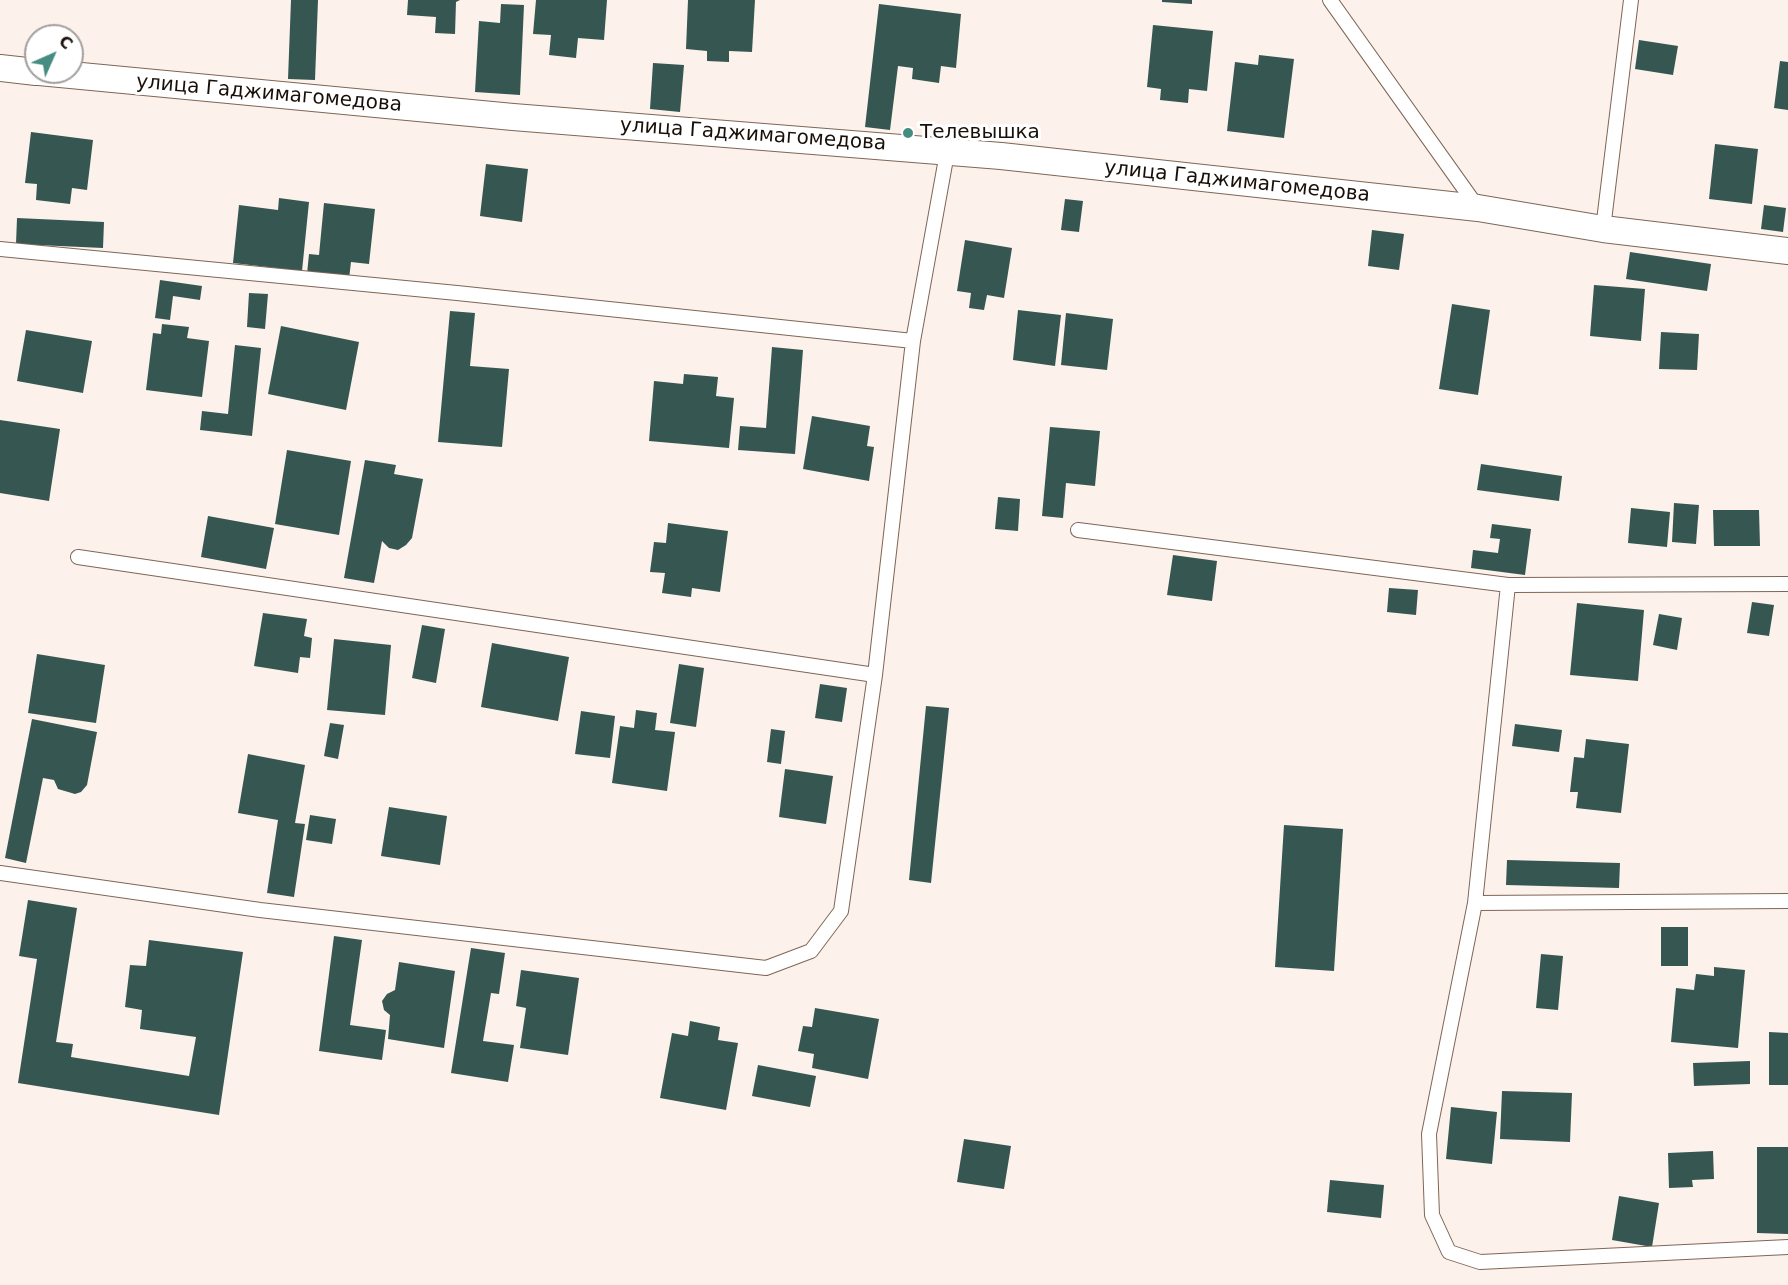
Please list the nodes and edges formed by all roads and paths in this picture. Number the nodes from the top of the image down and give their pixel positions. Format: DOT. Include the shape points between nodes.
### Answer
graph roads {
  1 [pos="1330,0"];
  2 [pos="1631,0"];
  3 [pos="0,68"];
  4 [pos="24,71"];
  5 [pos="84,76"];
  6 [pos="947,153"];
  7 [pos="1478,208"];
  8 [pos="1603,229"];
  9 [pos="0,249"];
  10 [pos="1788,251"];
  11 [pos="914,341"];
  12 [pos="1078,530"];
  13 [pos="78,556"];
  14 [pos="1788,584"];
  15 [pos="1508,585"];
  16 [pos="875,675"];
  17 [pos="0,873"];
  18 [pos="1788,901"];
  19 [pos="1475,903"];
  20 [pos="1788,1247"];
  1 -- 7 [label="lane"];
  2 -- 8 [label="lane"];
  3 -- 4 [label="street, улица Гаджимагомедова"];
  5 -- 6 [label="street, улица Гаджимагомедова"];
  6 -- 7 [label="street, улица Гаджимагомедова"];
  6 -- 11 [label="lane"];
  7 -- 8 [label="street, улица Гаджимагомедова"];
  8 -- 10 [label="street, улица Гаджимагомедова"];
  9 -- 11 [label="lane"];
  11 -- 16 [label="lane"];
  12 -- 15 [label="lane"];
  13 -- 16 [label="lane"];
  14 -- 15 [label="lane"];
  15 -- 19 [label="lane"];
  16 -- 17 [label="lane" via="841,911 811,951 766,968 260,910"];
  18 -- 19 [label="lane"];
  19 -- 20 [label="lane" via="1429,1134 1432,1215 1449,1252 1480,1262"];
}
